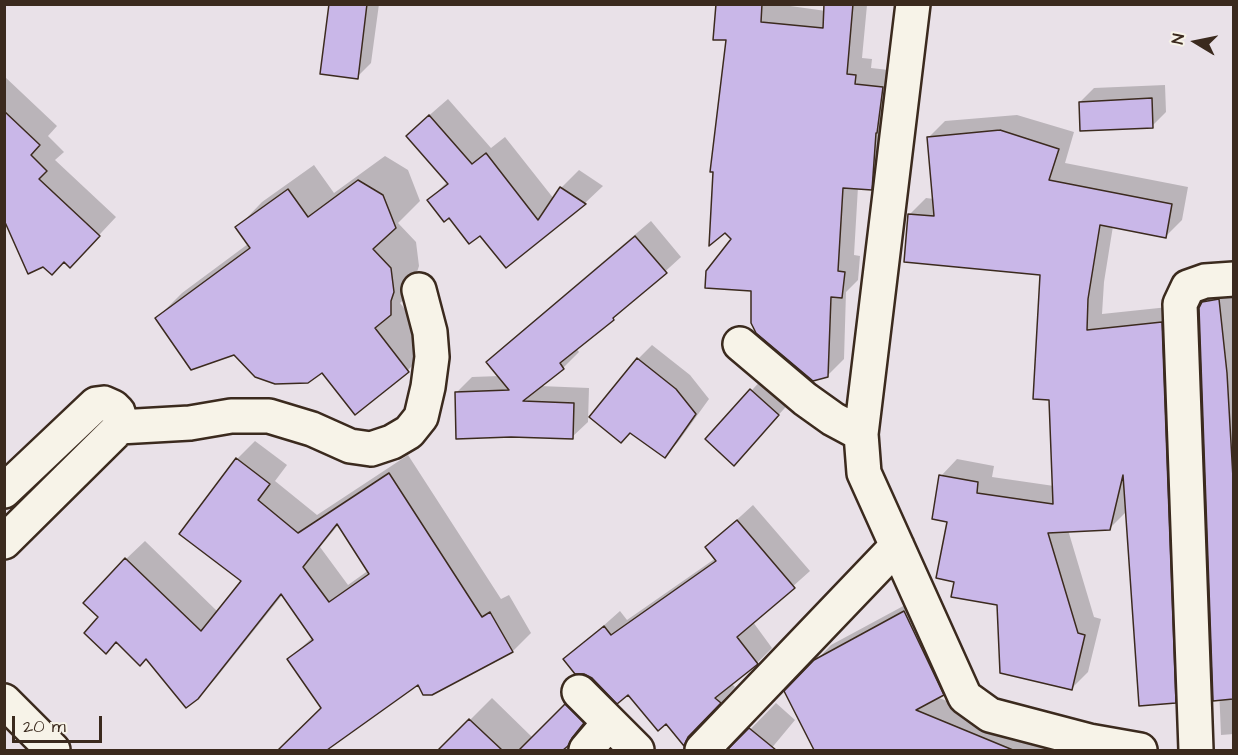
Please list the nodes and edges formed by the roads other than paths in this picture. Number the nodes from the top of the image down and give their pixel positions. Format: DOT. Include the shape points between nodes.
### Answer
graph roads {
  1 [pos="914,4"];
  2 [pos="1233,279"];
  3 [pos="419,290"];
  4 [pos="740,344"];
  5 [pos="119,427"];
  6 [pos="861,434"];
  7 [pos="4,491"];
  8 [pos="4,542"];
  9 [pos="897,546"];
  10 [pos="579,692"];
  11 [pos="4,701"];
  12 [pos="609,723"];
  13 [pos="1086,746"];
  14 [pos="54,750"];
  15 [pos="586,750"];
  16 [pos="637,750"];
  17 [pos="702,750"];
  18 [pos="1140,750"];
  19 [pos="1196,750"];
  1 -- 6 [label="street"];
  2 -- 19 [label="street" via="1188,287 1180,304"];
  3 -- 5 [label="street" via="430,332 428,387 421,417 409,432 392,442 371,449 351,446 270,416"];
  4 -- 6 [label="street" via="805,399"];
  5 -- 7 [label="street" via="118,412 113,407 96,404"];
  5 -- 8 [label="street"];
  6 -- 9 [label="street" via="864,473"];
  9 -- 13 [label="street" via="965,697 990,715"];
  9 -- 17 [label="street"];
  10 -- 12 [label="street"];
  11 -- 14 [label="street"];
  12 -- 15 [label="street"];
  12 -- 16 [label="street"];
  13 -- 18 [label="street"];
}
